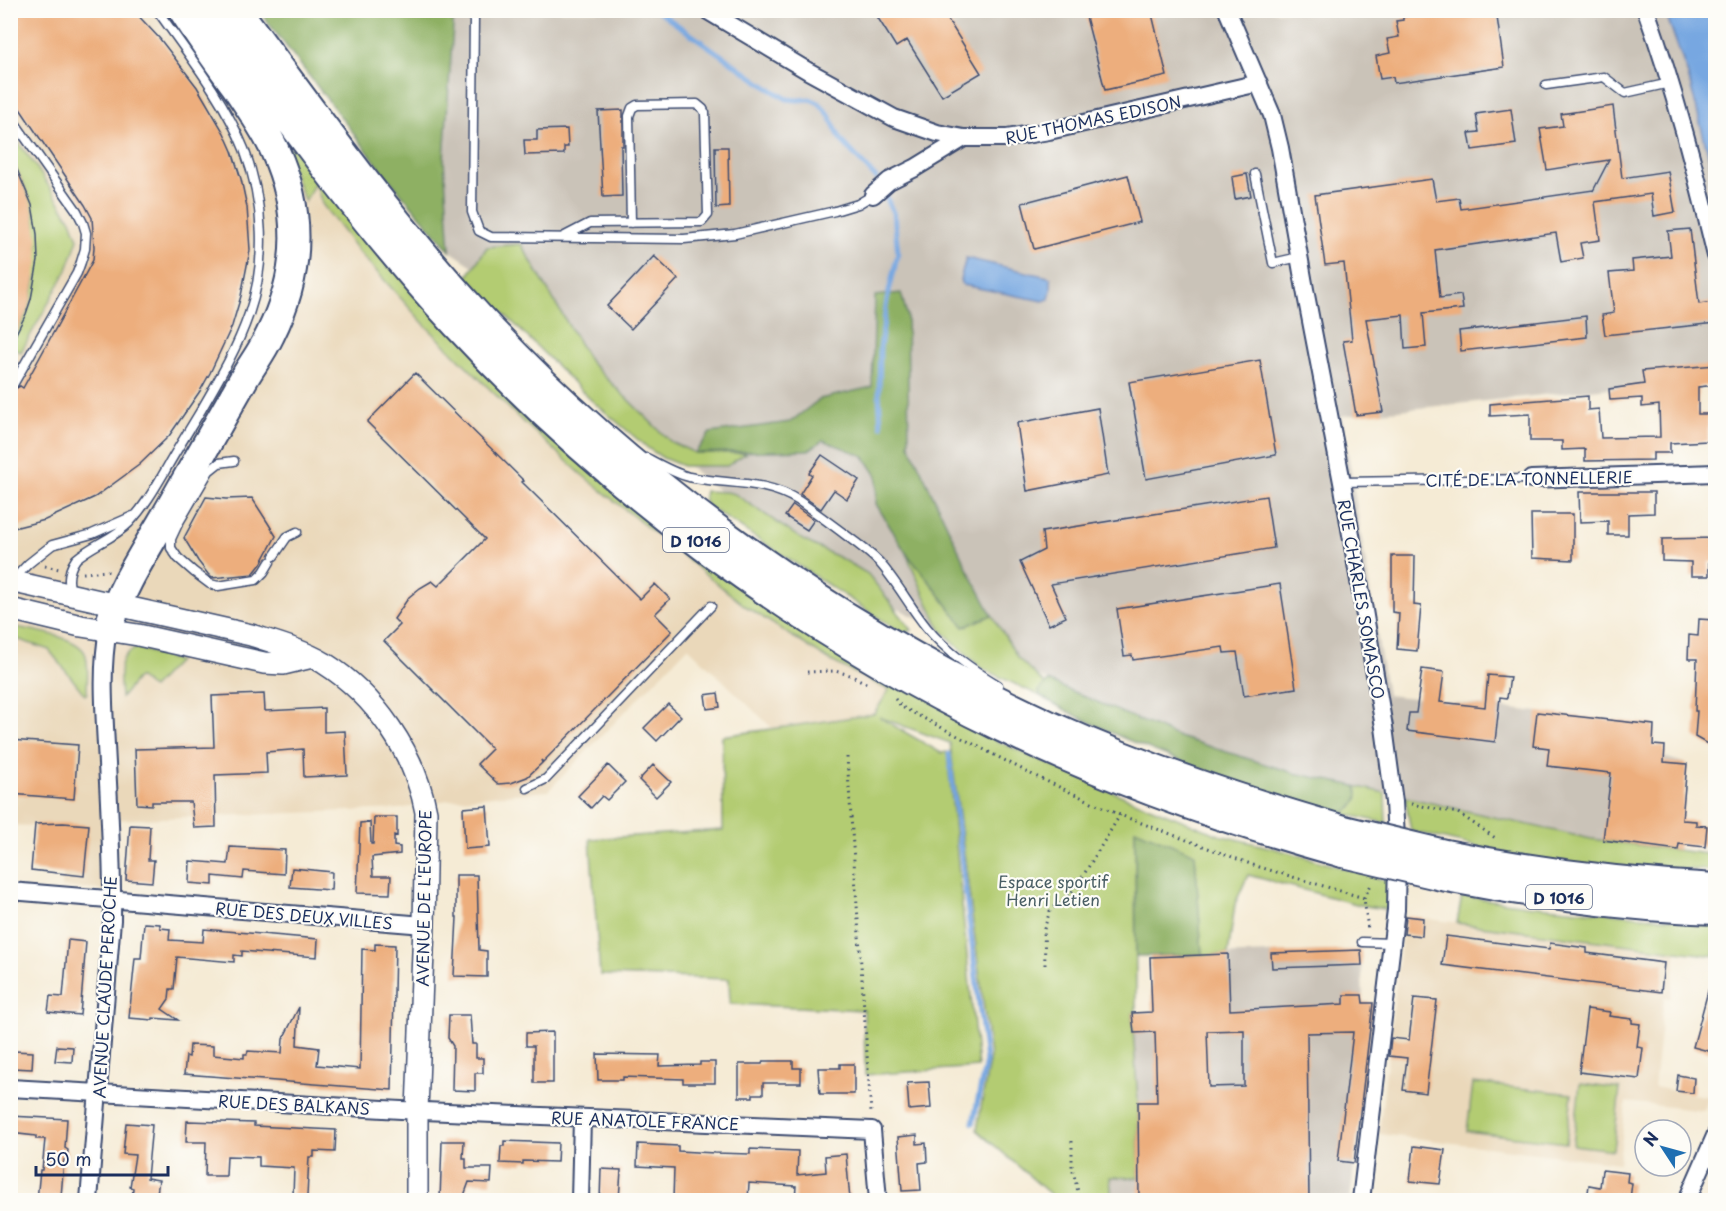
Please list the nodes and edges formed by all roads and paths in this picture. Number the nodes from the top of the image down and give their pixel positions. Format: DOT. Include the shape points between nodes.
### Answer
graph roads {
  1 [pos="157,10"];
  2 [pos="183,10"];
  3 [pos="209,10"];
  4 [pos="237,10"];
  5 [pos="705,10"];
  6 [pos="1227,10"];
  7 [pos="1646,10"];
  8 [pos="474,16"];
  9 [pos="1259,83"];
  10 [pos="1670,83"];
  11 [pos="1546,85"];
  12 [pos="10,116"];
  13 [pos="964,138"];
  14 [pos="1256,174"];
  15 [pos="873,195"];
  16 [pos="631,223"];
  17 [pos="562,238"];
  18 [pos="1716,256"];
  19 [pos="1299,257"];
  20 [pos="14,383"];
  21 [pos="575,411"];
  22 [pos="632,448"];
  23 [pos="641,454"];
  24 [pos="234,462"];
  25 [pos="1716,473"];
  26 [pos="1530,479"];
  27 [pos="1342,482"];
  28 [pos="137,514"];
  29 [pos="297,532"];
  30 [pos="28,564"];
  31 [pos="70,570"];
  32 [pos="110,571"];
  33 [pos="11,582"];
  34 [pos="72,595"];
  35 [pos="711,606"];
  36 [pos="10,609"];
  37 [pos="112,618"];
  38 [pos="807,672"];
  39 [pos="872,685"];
  40 [pos="1002,688"];
  41 [pos="893,697"];
  42 [pos="1032,707"];
  43 [pos="1090,742"];
  44 [pos="847,757"];
  45 [pos="527,788"];
  46 [pos="1394,802"];
  47 [pos="1120,815"];
  48 [pos="1344,842"];
  49 [pos="1501,842"];
  50 [pos="1716,888"];
  51 [pos="10,891"];
  52 [pos="1677,897"];
  53 [pos="112,899"];
  54 [pos="1716,910"];
  55 [pos="424,925"];
  56 [pos="1393,940"];
  57 [pos="1362,942"];
  58 [pos="1045,965"];
  59 [pos="10,1088"];
  60 [pos="98,1093"];
  61 [pos="417,1111"];
  62 [pos="582,1118"];
  63 [pos="872,1130"];
  64 [pos="1716,1134"];
  65 [pos="1072,1141"];
  66 [pos="90,1200"];
  67 [pos="417,1200"];
  68 [pos="580,1200"];
  69 [pos="878,1200"];
  70 [pos="1080,1200"];
  71 [pos="1361,1200"];
  72 [pos="1687,1200"];
  1 -- 28 [label="lane" via="209,84 244,150 258,202 261,243 256,290 238,341"];
  2 -- 37 [label="highway" via="274,150 287,182 295,237 294,262 289,289 269,338 196,462"];
  3 -- 48 [label="highway, D 1016" via="373,229 458,327 579,445 715,554 855,647 1011,732 1112,776 1265,831"];
  4 -- 21 [label="highway, D 1016" via="413,242 480,318"];
  5 -- 13 [label="street, RUE THOMAS EDISON" via="894,118"];
  6 -- 9 [label="street, RUE CHARLES SOMASCO"];
  7 -- 10 [label="street"];
  8 -- 17 [label="lane" via="472,212 479,231 491,237"];
  9 -- 13 [label="street, RUE THOMAS EDISON" via="1049,131 1007,138"];
  9 -- 19 [label="street, RUE CHARLES SOMASCO" via="1280,147"];
  10 -- 11 [label="lane" via="1625,93 1604,77"];
  10 -- 18 [label="street"];
  12 -- 20 [label="lane" via="77,211 86,242 77,273"];
  13 -- 15 [label="street" via="889,181"];
  14 -- 19 [label="lane" via="1273,263"];
  15 -- 17 [label="lane" via="835,211 735,234 656,242"];
  16 -- 16 [label="lane" via="702,222 708,215 705,113 697,104 632,108"];
  16 -- 17 [label="lane" via="590,223"];
  19 -- 27 [label="street, RUE CHARLES SOMASCO"];
  21 -- 22 [label="lane"];
  21 -- 43 [label="highway, D 1016" via="695,511 842,613 982,692"];
  23 -- 40 [label="lane" via="687,476 763,486 796,499 872,555 941,644"];
  24 -- 29 [label="lane" via="219,463 209,471 178,524 171,539 171,548 178,558 210,584 256,580 287,537"];
  25 -- 26 [label="street, CITÉ DE LA TONNELLERIE"];
  26 -- 27 [label="lane, CITÉ DE LA TONNELLERIE"];
  27 -- 46 [label="street, RUE CHARLES SOMASCO"];
  28 -- 30 [label="lane" via="92,534 52,545"];
  28 -- 31 [label="lane" via="119,532 81,554"];
  30 -- 31 [label="path"];
  30 -- 33 [label="lane"];
  31 -- 32 [label="path"];
  31 -- 34 [label="lane"];
  33 -- 34 [label="street, AVENUE DE L'EUROPE"];
  34 -- 37 [label="street, AVENUE DE L'EUROPE"];
  35 -- 45 [label="lane" via="546,779"];
  36 -- 37 [label="street, AVENUE DE L'EUROPE" via="81,626"];
  37 -- 53 [label="street, AVENUE CLAUDE PEROCHE" via="104,658"];
  37 -- 55 [label="street, AVENUE DE L'EUROPE" via="251,635 274,642 334,670 365,697 402,747 426,812"];
  38 -- 39 [label="path" via="835,671"];
  41 -- 47 [label="path" via="902,707"];
  42 -- 43 [label="lane"];
  43 -- 48 [label="highway, D 1016"];
  44 -- 63 [label="path"];
  46 -- 49 [label="path" via="1458,813"];
  46 -- 56 [label="street, RUE CHARLES SOMASCO" via="1398,869"];
  47 -- 56 [label="path" via="1256,866 1364,898 1368,934"];
  47 -- 58 [label="path" via="1075,889 1050,911 1044,929"];
  48 -- 52 [label="highway, D 1016, bridge" via="1444,865 1509,867 1644,884"];
  50 -- 52 [label="highway, D 1016"];
  51 -- 53 [label="street, RUE DES DEUX VILLES"];
  52 -- 54 [label="highway, D 1016"];
  53 -- 55 [label="street, RUE DES DEUX VILLES"];
  53 -- 60 [label="street, AVENUE CLAUDE PEROCHE"];
  55 -- 61 [label="street, AVENUE DE L'EUROPE"];
  56 -- 57 [label="lane"];
  56 -- 71 [label="street, RUE CHARLES SOMASCO"];
  59 -- 60 [label="street, RUE DES BALKANS"];
  60 -- 61 [label="street, RUE DES BALKANS"];
  60 -- 66 [label="street, AVENUE CLAUDE PEROCHE"];
  61 -- 62 [label="street, RUE ANATOLE FRANCE"];
  61 -- 67 [label="street, AVENUE DE L'EUROPE"];
  62 -- 63 [label="street, RUE ANATOLE FRANCE"];
  62 -- 68 [label="street"];
  63 -- 69 [label="street"];
  64 -- 72 [label="street"];
  65 -- 70 [label="path" via="1072,1167"];
}
